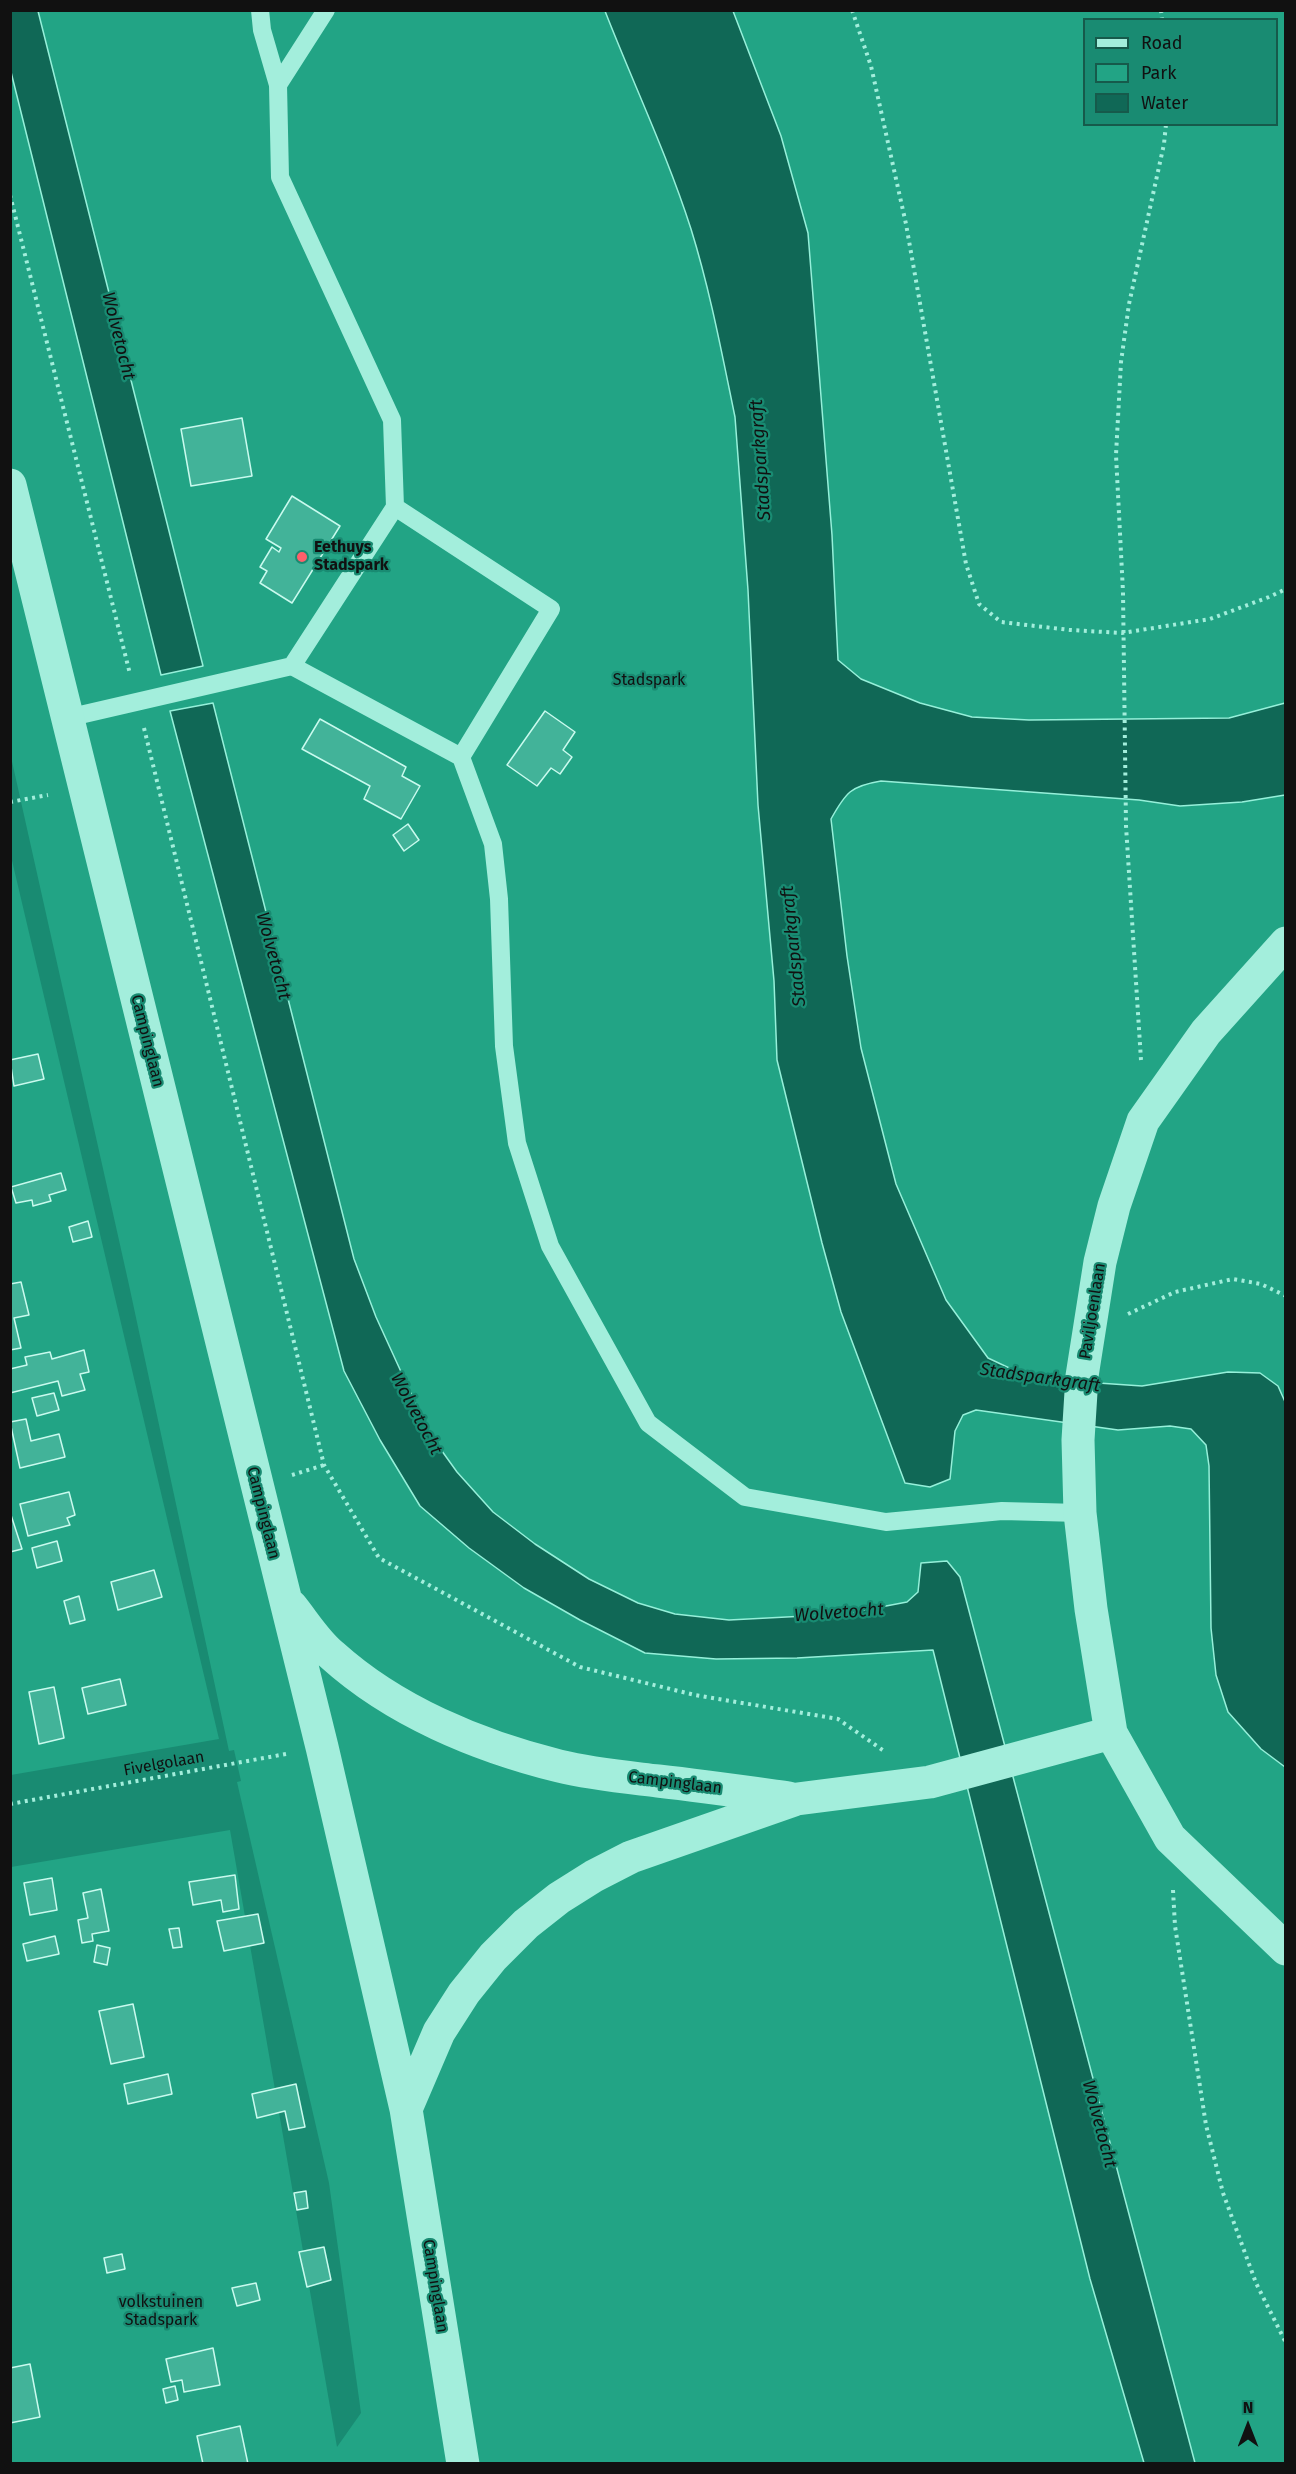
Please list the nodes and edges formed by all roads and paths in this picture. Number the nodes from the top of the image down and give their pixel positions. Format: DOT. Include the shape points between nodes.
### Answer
graph roads {
  1 [pos="260,10"];
  2 [pos="326,10"];
  3 [pos="852,10"];
  4 [pos="278,85"];
  5 [pos="1166,126"];
  6 [pos="10,195"];
  7 [pos="10,485"];
  8 [pos="395,507"];
  9 [pos="1286,589"];
  10 [pos="1122,633"];
  11 [pos="292,666"];
  12 [pos="144,700"];
  13 [pos="67,718"];
  14 [pos="461,757"];
  15 [pos="1286,943"];
  16 [pos="1143,1121"];
  17 [pos="1286,1296"];
  18 [pos="1091,1317"];
  19 [pos="1080,1513"];
  20 [pos="284,1597"];
  21 [pos="1111,1733"];
  22 [pos="322,1747"];
  23 [pos="938,1780"];
  24 [pos="797,1799"];
  25 [pos="10,1804"];
  26 [pos="1170,1838"];
  27 [pos="1286,1949"];
  28 [pos="406,2109"];
  29 [pos="1286,2343"];
  30 [pos="463,2463"];
  1 -- 4 [label="lane"];
  2 -- 4 [label="lane"];
  3 -- 10 [label="path" via="871,66 906,224 966,564 979,604 1001,622"];
  4 -- 8 [label="lane" via="280,177 392,420"];
  5 -- 10 [label="path" via="1120,362 1116,455"];
  6 -- 12 [label="path"];
  7 -- 13 [label="street, Campinglaan"];
  8 -- 11 [label="lane"];
  8 -- 14 [label="lane" via="551,609"];
  9 -- 10 [label="path" via="1210,619"];
  10 -- 16 [label="path" via="1125,826"];
  11 -- 12 [label="lane"];
  11 -- 14 [label="lane"];
  12 -- 13 [label="lane"];
  12 -- 23 [label="path" via="324,1465 379,1558 580,1667 696,1695 838,1719"];
  13 -- 20 [label="street, Campinglaan"];
  14 -- 19 [label="lane" via="493,844 499,899 504,1046 517,1143 550,1246 648,1423 745,1497 886,1522 1002,1511"];
  15 -- 16 [label="street, Paviljoenlaan" via="1206,1032"];
  16 -- 18 [label="street, Paviljoenlaan" via="1114,1206"];
  17 -- 18 [label="path" via="1261,1284 1233,1279 1175,1292 1129,1314"];
  18 -- 19 [label="street, Paviljoenlaan" via="1077,1440"];
  19 -- 21 [label="street, Paviljoenlaan"];
  20 -- 22 [label="street, Campinglaan"];
  20 -- 24 [label="street, Campinglaan" via="330,1654 378,1691 463,1735 559,1766"];
  21 -- 23 [label="street, Campinglaan"];
  21 -- 26 [label="street"];
  22 -- 25 [label="path, Fivelgolaan"];
  22 -- 28 [label="street, Campinglaan"];
  23 -- 24 [label="street, Campinglaan"];
  24 -- 28 [label="street, Campinglaan" via="631,1857 594,1876 526,1924 464,1993 439,2032"];
  26 -- 27 [label="street"];
  26 -- 29 [label="path" via="1175,1926 1206,2125 1223,2193 1256,2283"];
  28 -- 30 [label="street, Campinglaan"];
}
